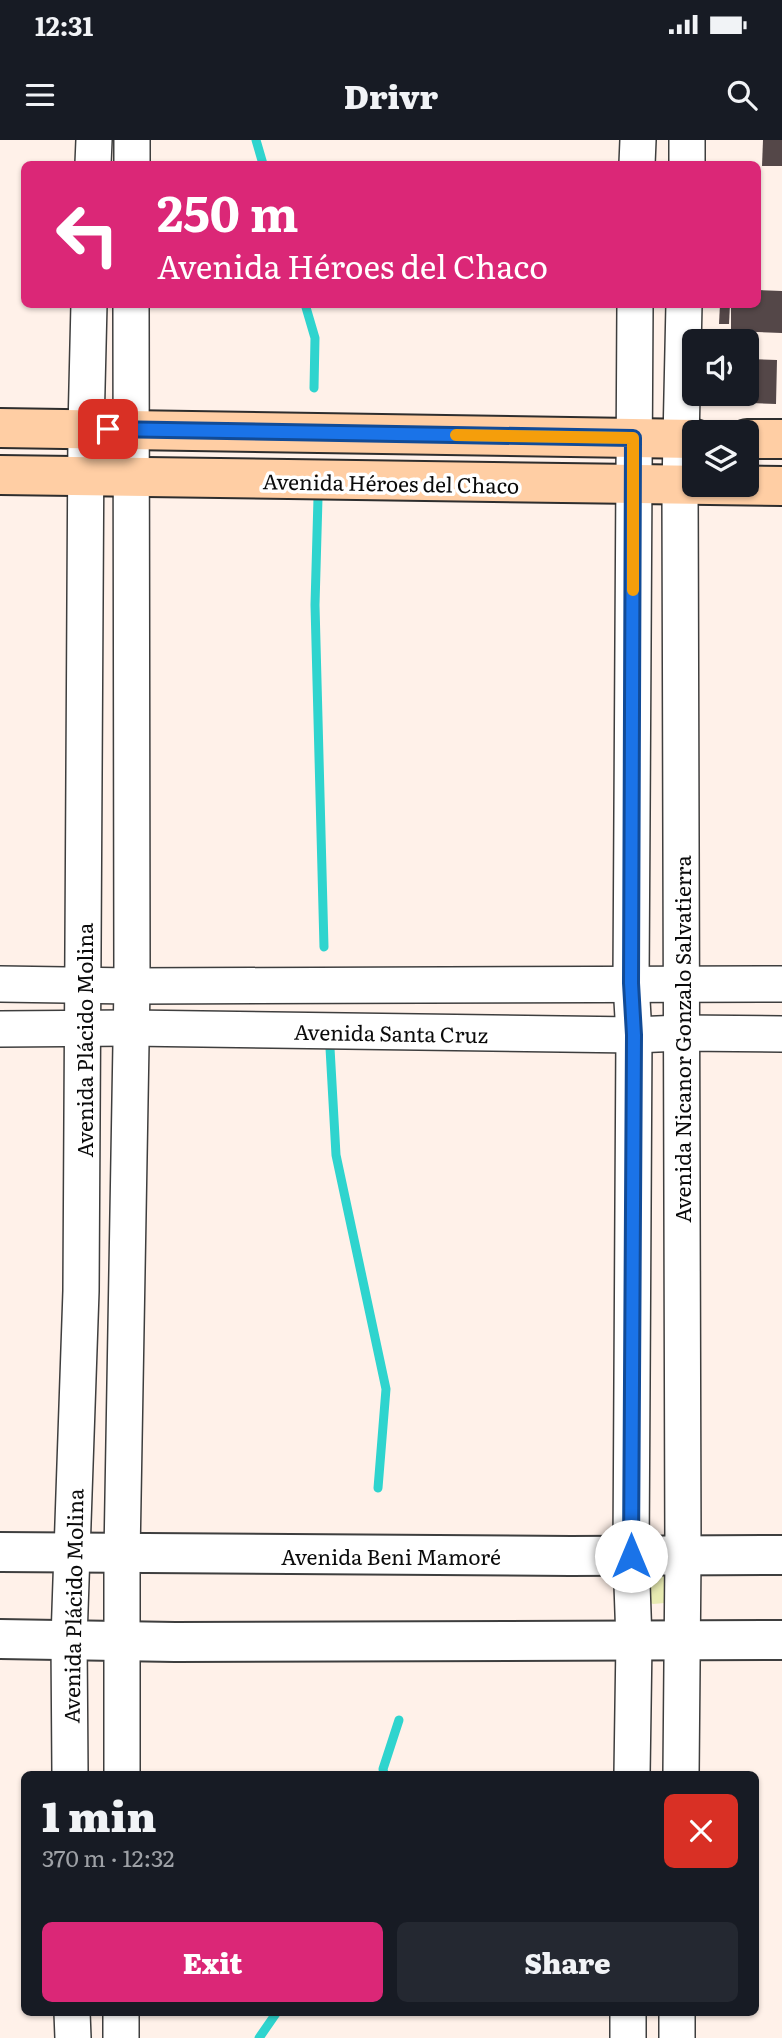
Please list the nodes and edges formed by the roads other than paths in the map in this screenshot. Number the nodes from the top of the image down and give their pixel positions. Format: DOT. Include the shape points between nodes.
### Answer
graph roads {
  1 [pos="94,140"];
  2 [pos="132,140"];
  3 [pos="638,140"];
  4 [pos="687,140"];
  5 [pos="93,161"];
  6 [pos="132,161"];
  7 [pos="637,161"];
  8 [pos="687,161"];
  9 [pos="89,308"];
  10 [pos="131,308"];
  11 [pos="635,308"];
  12 [pos="684,308"];
  13 [pos="687,420"];
  14 [pos="0,428"];
  15 [pos="86,429"];
  16 [pos="130,430"];
  17 [pos="633,438"];
  18 [pos="682,439"];
  19 [pos="759,439"];
  20 [pos="782,439"];
  21 [pos="682,474"];
  22 [pos="0,475"];
  23 [pos="86,475"];
  24 [pos="132,477"];
  25 [pos="633,485"];
  26 [pos="680,486"];
  27 [pos="782,486"];
  28 [pos="631,983"];
  29 [pos="0,984"];
  30 [pos="782,984"];
  31 [pos="82,985"];
  32 [pos="680,985"];
  33 [pos="132,986"];
  34 [pos="130,1028"];
  35 [pos="0,1029"];
  36 [pos="83,1029"];
  37 [pos="681,1033"];
  38 [pos="782,1034"];
  39 [pos="634,1035"];
  40 [pos="0,1552"];
  41 [pos="72,1553"];
  42 [pos="122,1555"];
  43 [pos="782,1555"];
  44 [pos="631,1556"];
  45 [pos="683,1556"];
  46 [pos="0,1639"];
  47 [pos="69,1639"];
  48 [pos="683,1640"];
  49 [pos="782,1640"];
  50 [pos="634,1641"];
  51 [pos="122,1642"];
  52 [pos="70,1771"];
  53 [pos="122,1771"];
  54 [pos="632,1771"];
  55 [pos="681,1771"];
  56 [pos="72,2016"];
  57 [pos="121,2016"];
  58 [pos="628,2016"];
  59 [pos="677,2016"];
  60 [pos="73,2038"];
  61 [pos="121,2038"];
  62 [pos="628,2038"];
  63 [pos="677,2038"];
  1 -- 5 [label="street"];
  2 -- 6 [label="street"];
  3 -- 7 [label="street"];
  4 -- 8 [label="street"];
  9 -- 15 [label="street, Avenida Plácido Molina"];
  10 -- 16 [label="street"];
  11 -- 17 [label="street"];
  12 -- 13 [label="street, Avenida Nicanor Gonzalo Salvatierra"];
  14 -- 15 [label="main road"];
  15 -- 16 [label="main road"];
  15 -- 23 [label="street, Avenida Plácido Molina"];
  16 -- 17 [label="main road"];
  16 -- 24 [label="street"];
  17 -- 18 [label="main road"];
  17 -- 25 [label="street"];
  19 -- 20 [label="main road"];
  21 -- 26 [label="street, Avenida Nicanor Gonzalo Salvatierra"];
  22 -- 23 [label="main road, Avenida Héroes del Chaco"];
  23 -- 24 [label="main road, Avenida Héroes del Chaco"];
  23 -- 31 [label="street, Avenida Plácido Molina"];
  24 -- 25 [label="main road, Avenida Héroes del Chaco"];
  24 -- 33 [label="street"];
  25 -- 26 [label="main road, Avenida Héroes del Chaco"];
  25 -- 28 [label="street"];
  26 -- 27 [label="main road, Avenida Héroes del Chaco"];
  26 -- 32 [label="street, Avenida Nicanor Gonzalo Salvatierra"];
  28 -- 32 [label="street"];
  28 -- 33 [label="street"];
  28 -- 39 [label="street"];
  29 -- 31 [label="street"];
  30 -- 32 [label="street"];
  31 -- 33 [label="street"];
  31 -- 36 [label="street, Avenida Plácido Molina"];
  32 -- 37 [label="street, Avenida Nicanor Gonzalo Salvatierra"];
  33 -- 34 [label="street"];
  34 -- 36 [label="street, Avenida Santa Cruz"];
  34 -- 39 [label="street, Avenida Santa Cruz"];
  34 -- 42 [label="street"];
  35 -- 36 [label="street, Avenida Santa Cruz"];
  36 -- 41 [label="street, Avenida Plácido Molina"];
  37 -- 38 [label="street, Avenida Santa Cruz"];
  37 -- 39 [label="street, Avenida Santa Cruz"];
  37 -- 45 [label="street, Avenida Nicanor Gonzalo Salvatierra"];
  39 -- 44 [label="street"];
  40 -- 41 [label="street, Avenida Beni Mamoré"];
  41 -- 42 [label="street, Avenida Beni Mamoré"];
  41 -- 47 [label="street, Avenida Plácido Molina"];
  42 -- 44 [label="street, Avenida Beni Mamoré"];
  42 -- 51 [label="street"];
  43 -- 45 [label="street, Avenida Beni Mamoré"];
  44 -- 45 [label="street, Avenida Beni Mamoré"];
  44 -- 50 [label="street"];
  45 -- 48 [label="street, Avenida Nicanor Gonzalo Salvatierra"];
  46 -- 47 [label="street"];
  47 -- 51 [label="street"];
  47 -- 52 [label="street, Avenida Plácido Molina"];
  48 -- 49 [label="street"];
  48 -- 50 [label="street"];
  48 -- 55 [label="street, Avenida Nicanor Gonzalo Salvatierra"];
  50 -- 51 [label="street"];
  50 -- 54 [label="street"];
  51 -- 53 [label="street"];
  56 -- 60 [label="street"];
  57 -- 61 [label="street"];
  58 -- 62 [label="street"];
  59 -- 63 [label="street"];
}
